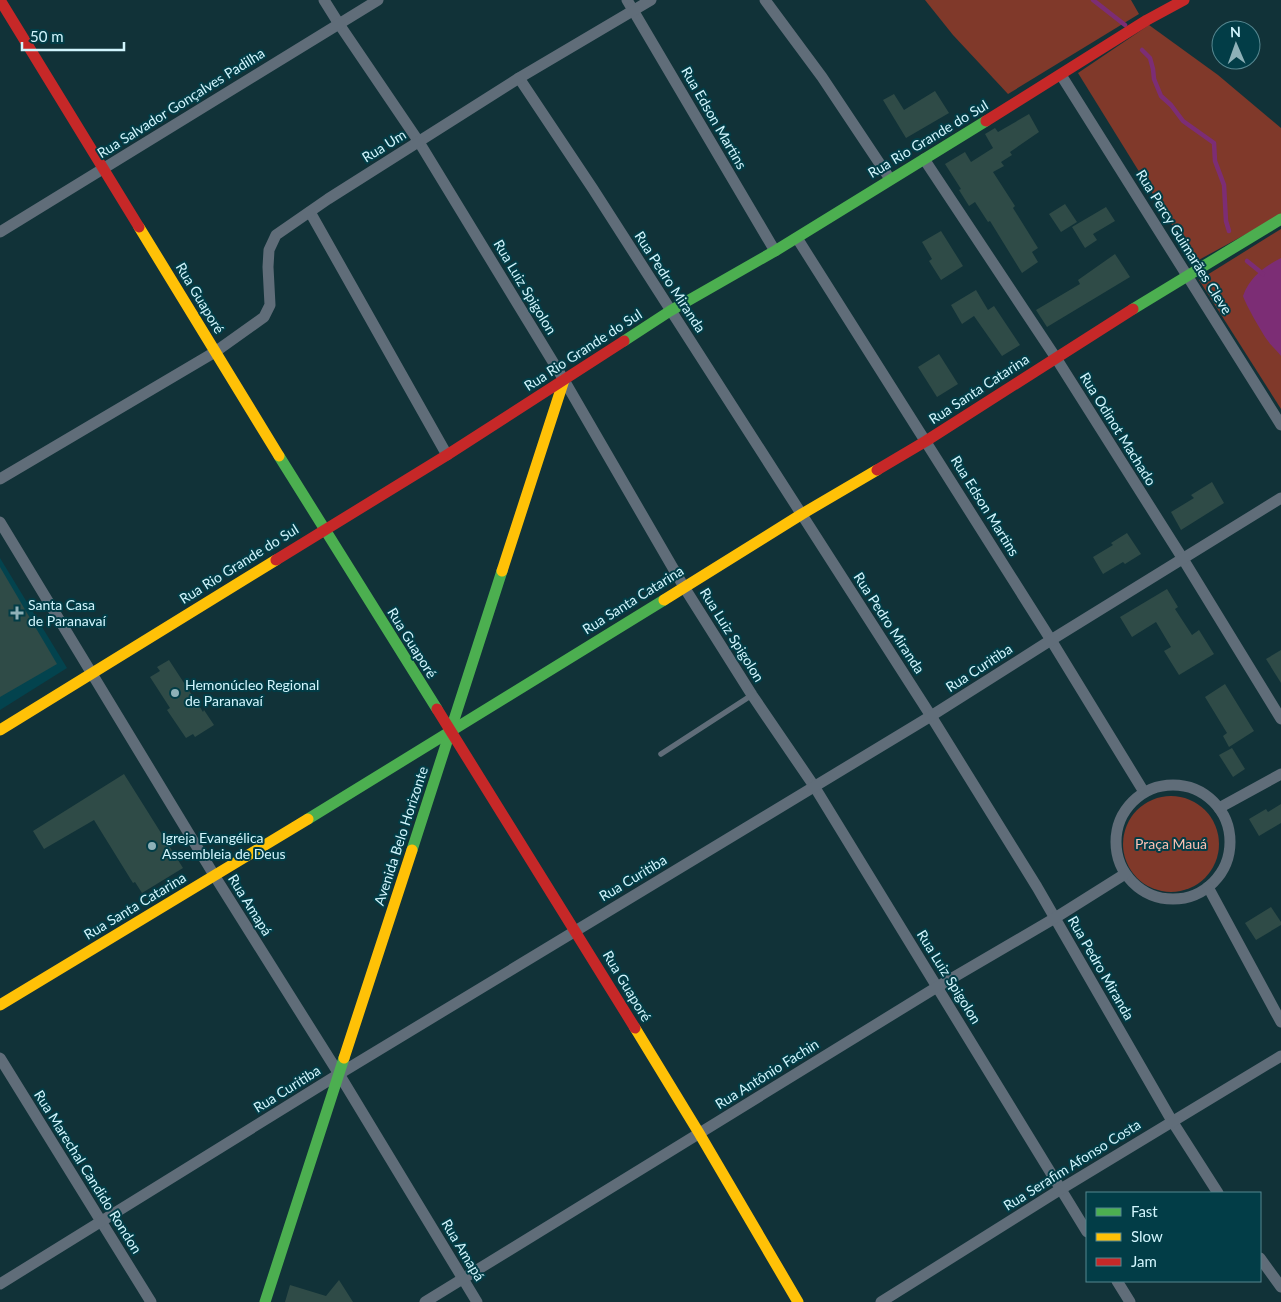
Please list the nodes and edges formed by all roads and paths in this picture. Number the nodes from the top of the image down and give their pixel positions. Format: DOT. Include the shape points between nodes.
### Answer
graph roads {
  1 [pos="0,0"];
  2 [pos="324,0"];
  3 [pos="378,0"];
  4 [pos="627,0"];
  5 [pos="651,0"];
  6 [pos="765,0"];
  7 [pos="1184,0"];
  8 [pos="634,10"];
  9 [pos="339,24"];
  10 [pos="1060,74"];
  11 [pos="519,78"];
  12 [pos="419,142"];
  13 [pos="924,159"];
  14 [pos="103,169"];
  15 [pos="890,179"];
  16 [pos="310,212"];
  17 [pos="1281,219"];
  18 [pos="0,232"];
  19 [pos="797,238"];
  20 [pos="774,251"];
  21 [pos="1187,275"];
  22 [pos="670,311"];
  23 [pos="215,352"];
  24 [pos="1056,358"];
  25 [pos="564,380"];
  26 [pos="1281,426"];
  27 [pos="926,441"];
  28 [pos="447,454"];
  29 [pos="0,479"];
  30 [pos="1281,498"];
  31 [pos="802,514"];
  32 [pos="0,522"];
  33 [pos="324,530"];
  34 [pos="1183,559"];
  35 [pos="684,587"];
  36 [pos="1051,640"];
  37 [pos="93,673"];
  38 [pos="752,695"];
  39 [pos="931,716"];
  40 [pos="1281,719"];
  41 [pos="0,730"];
  42 [pos="450,732"];
  43 [pos="661,754"];
  44 [pos="1281,774"];
  45 [pos="814,786"];
  46 [pos="1144,792"];
  47 [pos="1219,808"];
  48 [pos="1125,874"];
  49 [pos="214,875"];
  50 [pos="1208,887"];
  51 [pos="1055,918"];
  52 [pos="576,931"];
  53 [pos="937,987"];
  54 [pos="0,1005"];
  55 [pos="1281,1022"];
  56 [pos="1281,1056"];
  57 [pos="0,1058"];
  58 [pos="340,1074"];
  59 [pos="1172,1121"];
  60 [pos="700,1133"];
  61 [pos="1061,1189"];
  62 [pos="1217,1192"];
  63 [pos="102,1221"];
  64 [pos="1086,1230"];
  65 [pos="1261,1259"];
  66 [pos="463,1279"];
  67 [pos="1118,1282"];
  68 [pos="0,1284"];
  69 [pos="1281,1287"];
  70 [pos="151,1302"];
  71 [pos="265,1302"];
  72 [pos="425,1302"];
  73 [pos="477,1302"];
  74 [pos="798,1302"];
  75 [pos="881,1302"];
  76 [pos="1130,1302"];
  1 -- 14 [label="street, Rua Guaporé"];
  2 -- 9 [label="street, Rua Luiz Spigolon"];
  3 -- 9 [label="street, Rua Salvador Gonçalves Padilha"];
  4 -- 8 [label="street, Rua Edson Martins"];
  5 -- 8 [label="street, Rua Um"];
  6 -- 15 [label="street" via="822,77"];
  7 -- 10 [label="street, Rua Rio Grande do Sul"];
  8 -- 11 [label="street, Rua Um"];
  8 -- 20 [label="street, Rua Edson Martins"];
  9 -- 12 [label="street, Rua Luiz Spigolon"];
  9 -- 14 [label="street, Rua Salvador Gonçalves Padilha"];
  10 -- 13 [label="street, Rua Rio Grande do Sul"];
  10 -- 21 [label="street, Rua Percy Guimarães Cleve"];
  11 -- 12 [label="street, Rua Um"];
  11 -- 22 [label="street, Rua Pedro Miranda"];
  12 -- 16 [label="street, Rua Um"];
  12 -- 25 [label="street, Rua Luiz Spigolon"];
  13 -- 15 [label="street, Rua Rio Grande do Sul"];
  13 -- 24 [label="street, Rua Odinot Machado"];
  14 -- 18 [label="street, Rua Salvador Gonçalves Padilha"];
  14 -- 23 [label="street, Rua Guaporé"];
  15 -- 19 [label="street, Rua Rio Grande do Sul"];
  16 -- 23 [label="street, Rua Um" via="276,235 269,250 270,305 264,317"];
  16 -- 28 [label="street"];
  17 -- 21 [label="street, Rua Santa Catarina"];
  19 -- 20 [label="street, Rua Rio Grande do Sul"];
  19 -- 27 [label="street, Rua Edson Martins"];
  20 -- 22 [label="street, Rua Rio Grande do Sul"];
  21 -- 24 [label="street, Rua Santa Catarina"];
  21 -- 26 [label="street, Rua Percy Guimarães Cleve"];
  22 -- 25 [label="street, Rua Rio Grande do Sul"];
  22 -- 31 [label="street, Rua Pedro Miranda"];
  23 -- 29 [label="street, Rua Um"];
  23 -- 33 [label="street, Rua Guaporé"];
  24 -- 27 [label="street, Rua Santa Catarina"];
  24 -- 34 [label="street, Rua Odinot Machado"];
  25 -- 28 [label="street, Rua Rio Grande do Sul"];
  25 -- 35 [label="street, Rua Luiz Spigolon"];
  25 -- 42 [label="street, Avenida Belo Horizonte"];
  27 -- 31 [label="street, Rua Santa Catarina"];
  27 -- 36 [label="street, Rua Edson Martins"];
  28 -- 33 [label="street, Rua Rio Grande do Sul"];
  30 -- 34 [label="street, Rua Curitiba"];
  31 -- 35 [label="street, Rua Santa Catarina"];
  31 -- 39 [label="street, Rua Pedro Miranda"];
  32 -- 37 [label="street, Rua Amapá"];
  33 -- 37 [label="street, Rua Rio Grande do Sul"];
  33 -- 42 [label="street, Rua Guaporé"];
  34 -- 36 [label="street, Rua Curitiba"];
  34 -- 40 [label="street, Rua Odinot Machado"];
  35 -- 38 [label="street, Rua Luiz Spigolon"];
  35 -- 42 [label="street, Rua Santa Catarina"];
  36 -- 39 [label="street, Rua Curitiba"];
  36 -- 46 [label="street, Rua Edson Martins"];
  37 -- 41 [label="street, Rua Rio Grande do Sul"];
  37 -- 49 [label="street, Rua Amapá"];
  38 -- 43 [label="lane"];
  38 -- 45 [label="street, Rua Luiz Spigolon"];
  39 -- 45 [label="street, Rua Curitiba"];
  39 -- 51 [label="street, Rua Pedro Miranda"];
  42 -- 49 [label="street, Rua Santa Catarina"];
  42 -- 52 [label="street, Rua Guaporé"];
  42 -- 58 [label="street, Avenida Belo Horizonte"];
  44 -- 47 [label="street"];
  45 -- 52 [label="street, Rua Curitiba"];
  45 -- 53 [label="street, Rua Luiz Spigolon"];
  46 -- 47 [label="street" via="1176,784 1208,796"];
  46 -- 48 [label="street" via="1122,814 1117,829 1115,844"];
  47 -- 50 [label="street" via="1229,828 1230,850 1226,864"];
  48 -- 50 [label="street" via="1154,896 1173,899 1191,896"];
  48 -- 51 [label="street, Rua Antônio Fachin"];
  49 -- 54 [label="street, Rua Santa Catarina"];
  49 -- 58 [label="street, Rua Amapá"];
  50 -- 55 [label="street"];
  51 -- 53 [label="street, Rua Antônio Fachin"];
  51 -- 59 [label="street, Rua Pedro Miranda"];
  52 -- 58 [label="street, Rua Curitiba"];
  52 -- 60 [label="street, Rua Guaporé"];
  53 -- 60 [label="street, Rua Antônio Fachin"];
  53 -- 61 [label="street, Rua Luiz Spigolon"];
  56 -- 59 [label="street, Rua Serafim Afonso Costa"];
  57 -- 63 [label="street, Rua Marechal Candido Rondon"];
  58 -- 63 [label="street, Rua Curitiba"];
  58 -- 66 [label="street, Rua Amapá"];
  58 -- 71 [label="street, Avenida Belo Horizonte"];
  59 -- 61 [label="street, Rua Serafim Afonso Costa"];
  59 -- 62 [label="street, Rua Pedro Miranda"];
  60 -- 66 [label="street, Rua Antônio Fachin"];
  60 -- 74 [label="street, Rua Guaporé"];
  61 -- 64 [label="street, Rua Luiz Spigolon"];
  61 -- 75 [label="street, Rua Serafim Afonso Costa"];
  63 -- 68 [label="street, Rua Curitiba"];
  63 -- 70 [label="street, Rua Marechal Candido Rondon"];
  65 -- 69 [label="street"];
  66 -- 72 [label="street, Rua Antônio Fachin"];
  66 -- 73 [label="street, Rua Amapá"];
  67 -- 76 [label="street"];
}
